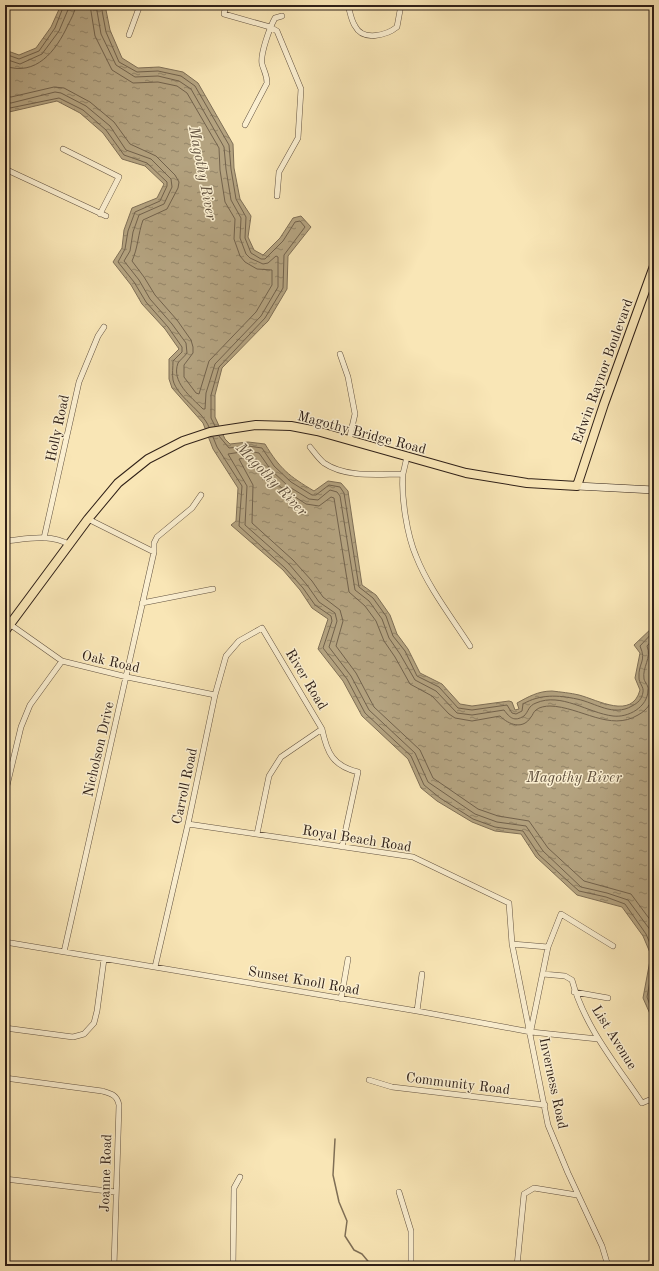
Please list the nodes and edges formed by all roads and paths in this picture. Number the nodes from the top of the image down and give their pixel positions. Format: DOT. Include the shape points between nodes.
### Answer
graph roads {
  1 [pos="140,5"];
  2 [pos="226,5"];
  3 [pos="348,5"];
  4 [pos="401,5"];
  5 [pos="282,16"];
  6 [pos="270,26"];
  7 [pos="129,35"];
  8 [pos="245,125"];
  9 [pos="63,150"];
  10 [pos="5,169"];
  11 [pos="277,196"];
  12 [pos="100,214"];
  13 [pos="106,216"];
  14 [pos="654,266"];
  15 [pos="104,327"];
  16 [pos="340,354"];
  17 [pos="349,440"];
  18 [pos="310,447"];
  19 [pos="408,456"];
  20 [pos="403,474"];
  21 [pos="577,486"];
  22 [pos="654,490"];
  23 [pos="200,495"];
  24 [pos="88,519"];
  25 [pos="44,538"];
  26 [pos="5,541"];
  27 [pos="70,545"];
  28 [pos="154,552"];
  29 [pos="213,589"];
  30 [pos="142,603"];
  31 [pos="11,625"];
  32 [pos="262,628"];
  33 [pos="5,632"];
  34 [pos="470,646"];
  35 [pos="62,661"];
  36 [pos="127,677"];
  37 [pos="215,695"];
  38 [pos="322,729"];
  39 [pos="5,794"];
  40 [pos="188,824"];
  41 [pos="258,834"];
  42 [pos="342,846"];
  43 [pos="5,942"];
  44 [pos="512,944"];
  45 [pos="613,946"];
  46 [pos="548,947"];
  47 [pos="64,952"];
  48 [pos="104,959"];
  49 [pos="348,959"];
  50 [pos="155,966"];
  51 [pos="422,974"];
  52 [pos="543,974"];
  53 [pos="574,992"];
  54 [pos="608,998"];
  55 [pos="341,999"];
  56 [pos="417,1011"];
  57 [pos="5,1028"];
  58 [pos="531,1032"];
  59 [pos="598,1039"];
  60 [pos="5,1078"];
  61 [pos="369,1080"];
  62 [pos="654,1098"];
  63 [pos="545,1105"];
  64 [pos="240,1177"];
  65 [pos="5,1179"];
  66 [pos="116,1192"];
  67 [pos="399,1192"];
  68 [pos="578,1195"];
  69 [pos="114,1266"];
  70 [pos="233,1266"];
  71 [pos="411,1266"];
  72 [pos="516,1266"];
  73 [pos="608,1266"];
  1 -- 7 [label="street"];
  2 -- 6 [label="street" via="224,14"];
  3 -- 4 [label="street" via="355,28 366,35 379,36 390,33 397,27"];
  5 -- 6 [label="street" via="275,18"];
  6 -- 8 [label="street" via="262,58 267,83"];
  6 -- 11 [label="street" via="282,39 301,89 298,138 280,172"];
  9 -- 12 [label="street" via="119,177"];
  10 -- 12 [label="street"];
  12 -- 13 [label="street"];
  14 -- 21 [label="main road, Edwin Raynor Boulevard"];
  15 -- 25 [label="street, Holly Road" via="79,382"];
  16 -- 17 [label="street" via="348,377 355,414"];
  17 -- 19 [label="main road, Magothy Bridge Road"];
  17 -- 24 [label="main road, Magothy Bridge Road" via="291,426 256,425 225,428 183,441 148,460 114,487"];
  18 -- 20 [label="street" via="323,463 336,469 365,474"];
  19 -- 20 [label="street"];
  19 -- 21 [label="main road, Magothy Bridge Road" via="466,474 527,483"];
  20 -- 34 [label="street" via="410,536 416,556"];
  21 -- 22 [label="main road, Magothy Bridge Road"];
  23 -- 28 [label="street, Nicholson Drive" via="192,508 157,537"];
  24 -- 27 [label="main road, Magothy Bridge Road"];
  24 -- 28 [label="street"];
  25 -- 26 [label="street"];
  25 -- 27 [label="street" via="62,540"];
  27 -- 31 [label="main road, Magothy Bridge Road"];
  28 -- 30 [label="street, Nicholson Drive"];
  29 -- 30 [label="street"];
  30 -- 36 [label="street, Nicholson Drive"];
  31 -- 33 [label="main road, Magothy Bridge Road"];
  31 -- 35 [label="street, Oak Road"];
  32 -- 37 [label="street, Carroll Road" via="239,641 226,656"];
  32 -- 38 [label="street, River Road"];
  35 -- 36 [label="street, Oak Road"];
  35 -- 39 [label="street" via="30,705 21,727"];
  36 -- 37 [label="street, Oak Road"];
  36 -- 47 [label="street, Nicholson Drive"];
  37 -- 40 [label="street, Carroll Road"];
  38 -- 41 [label="street" via="281,757 269,776"];
  38 -- 42 [label="street, River Road" via="325,745 333,759 347,770 358,772"];
  40 -- 41 [label="street, Royal Beach Road"];
  40 -- 50 [label="street, Carroll Road"];
  41 -- 42 [label="street, Royal Beach Road"];
  42 -- 44 [label="street, Royal Beach Road" via="413,857 510,903"];
  43 -- 47 [label="street, Sunset Knoll Road"];
  44 -- 46 [label="street"];
  44 -- 58 [label="street, Inverness Road"];
  45 -- 46 [label="street" via="561,914"];
  46 -- 52 [label="street"];
  47 -- 48 [label="street, Sunset Knoll Road"];
  48 -- 50 [label="street, Sunset Knoll Road"];
  48 -- 57 [label="street" via="94,1023 84,1034 73,1037"];
  49 -- 55 [label="street"];
  50 -- 55 [label="street, Sunset Knoll Road"];
  51 -- 56 [label="street"];
  52 -- 53 [label="street, List Avenue" via="570,978"];
  52 -- 58 [label="street"];
  53 -- 54 [label="street"];
  53 -- 59 [label="street, List Avenue"];
  55 -- 56 [label="street, Sunset Knoll Road"];
  56 -- 58 [label="street, Sunset Knoll Road"];
  58 -- 59 [label="street, Sunset Knoll Road"];
  58 -- 63 [label="street, Inverness Road"];
  59 -- 62 [label="street, List Avenue" via="642,1103"];
  60 -- 66 [label="street, Joanne Road" via="114,1094 119,1105"];
  61 -- 63 [label="street, Community Road" via="392,1087"];
  63 -- 68 [label="street, Inverness Road" via="548,1125"];
  64 -- 70 [label="street" via="234,1188"];
  65 -- 66 [label="street"];
  66 -- 69 [label="street, Joanne Road"];
  67 -- 71 [label="street" via="411,1231"];
  68 -- 72 [label="street" via="534,1188 524,1194"];
  68 -- 73 [label="street, Inverness Road" via="602,1246"];
}
